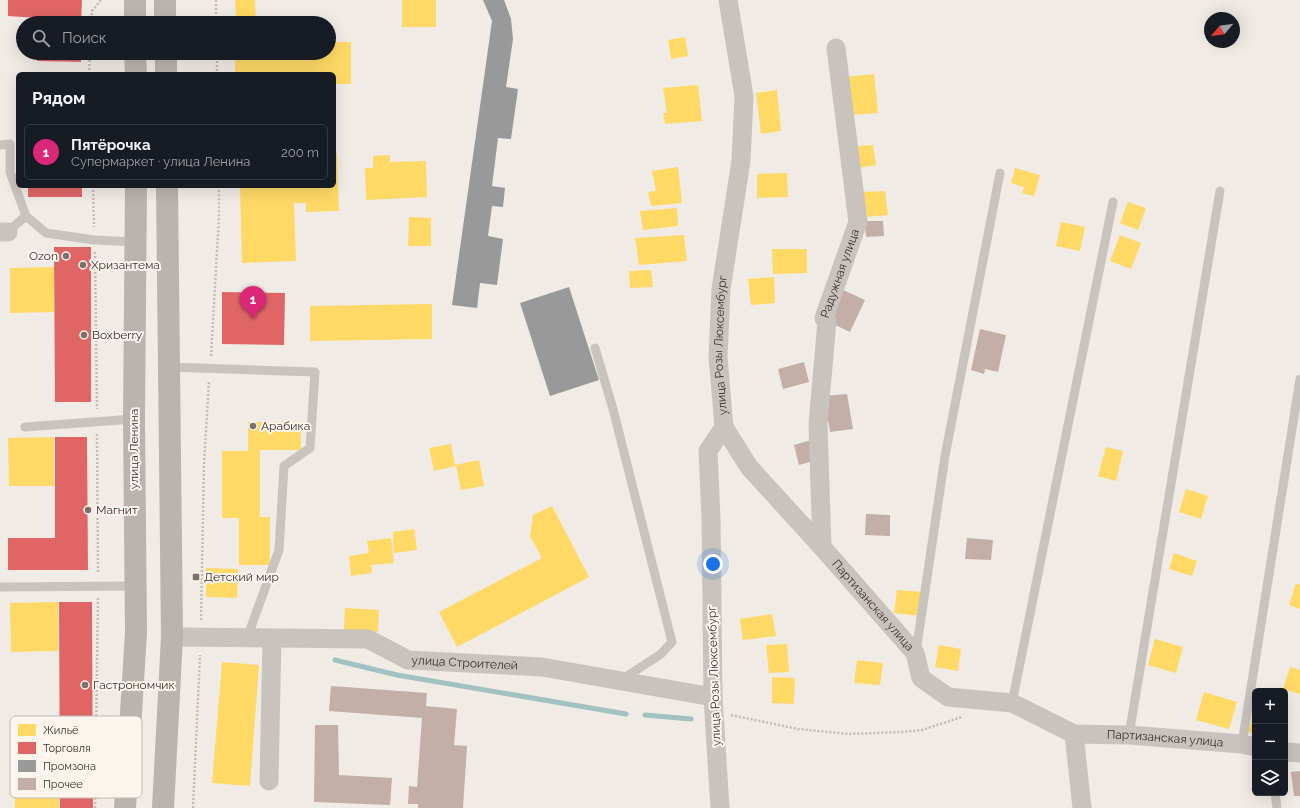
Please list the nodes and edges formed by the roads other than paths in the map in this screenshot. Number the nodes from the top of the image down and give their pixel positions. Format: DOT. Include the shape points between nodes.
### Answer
graph roads {
  1 [pos="135,0"];
  2 [pos="165,0"];
  3 [pos="728,0"];
  4 [pos="135,16"];
  5 [pos="165,16"];
  6 [pos="836,48"];
  7 [pos="136,60"];
  8 [pos="166,60"];
  9 [pos="136,72"];
  10 [pos="166,72"];
  11 [pos="0,145"];
  12 [pos="1000,174"];
  13 [pos="136,188"];
  14 [pos="167,188"];
  15 [pos="1220,191"];
  16 [pos="1113,202"];
  17 [pos="26,216"];
  18 [pos="3,234"];
  19 [pos="136,244"];
  20 [pos="168,248"];
  21 [pos="595,348"];
  22 [pos="170,367"];
  23 [pos="1300,379"];
  24 [pos="134,419"];
  25 [pos="25,427"];
  26 [pos="724,427"];
  27 [pos="822,547"];
  28 [pos="135,586"];
  29 [pos="0,587"];
  30 [pos="172,637"];
  31 [pos="247,638"];
  32 [pos="272,638"];
  33 [pos="915,654"];
  34 [pos="620,681"];
  35 [pos="1012,703"];
  36 [pos="713,704"];
  37 [pos="131,716"];
  38 [pos="1074,734"];
  39 [pos="1129,735"];
  40 [pos="1248,746"];
  41 [pos="1288,752"];
  42 [pos="1300,753"];
  43 [pos="270,780"];
  44 [pos="1275,796"];
  45 [pos="126,798"];
  46 [pos="125,808"];
  47 [pos="163,808"];
  48 [pos="720,808"];
  49 [pos="1082,808"];
  50 [pos="1277,808"];
  1 -- 4 [label="main road"];
  2 -- 5 [label="main road"];
  3 -- 26 [label="street, улица Розы Люксембург" via="744,96 741,161 721,289 718,357"];
  6 -- 27 [label="street, Радужная улица" via="858,222 824,318 826,321 818,424"];
  7 -- 9 [label="main road"];
  8 -- 10 [label="main road"];
  11 -- 17 [label="lane" via="10,144 10,172"];
  12 -- 33 [label="lane" via="945,456"];
  13 -- 19 [label="main road, улица Ленина"];
  14 -- 20 [label="main road"];
  15 -- 39 [label="lane"];
  16 -- 35 [label="lane"];
  17 -- 18 [label="lane"];
  17 -- 19 [label="lane" via="46,233"];
  19 -- 20 [label="main road"];
  19 -- 24 [label="main road, улица Ленина"];
  20 -- 22 [label="main road"];
  21 -- 34 [label="lane" via="672,642 661,654"];
  22 -- 30 [label="main road"];
  22 -- 31 [label="lane" via="315,372 310,448 284,466 279,550"];
  23 -- 40 [label="lane"];
  24 -- 25 [label="lane"];
  24 -- 28 [label="main road, улица Ленина"];
  26 -- 27 [label="street, Партизанская улица" via="749,468"];
  26 -- 36 [label="street, улица Розы Люксембург" via="708,451"];
  27 -- 33 [label="street, Партизанская улица"];
  28 -- 29 [label="lane"];
  28 -- 37 [label="main road, улица Ленина" via="136,633"];
  30 -- 31 [label="street, улица Строителей"];
  30 -- 47 [label="main road"];
  31 -- 32 [label="street, улица Строителей"];
  32 -- 34 [label="street, улица Строителей" via="368,639 408,660 542,667"];
  32 -- 43 [label="street"];
  33 -- 35 [label="street, Партизанская улица" via="921,678 948,697"];
  34 -- 36 [label="street, улица Строителей"];
  35 -- 38 [label="street, Партизанская улица"];
  36 -- 48 [label="street, улица Розы Люксембург"];
  38 -- 39 [label="street, Партизанская улица"];
  38 -- 49 [label="street"];
  39 -- 40 [label="street, Партизанская улица"];
  41 -- 42 [label="street"];
  44 -- 50 [label="lane"];
  45 -- 46 [label="main road, улица Ленина"];
}
